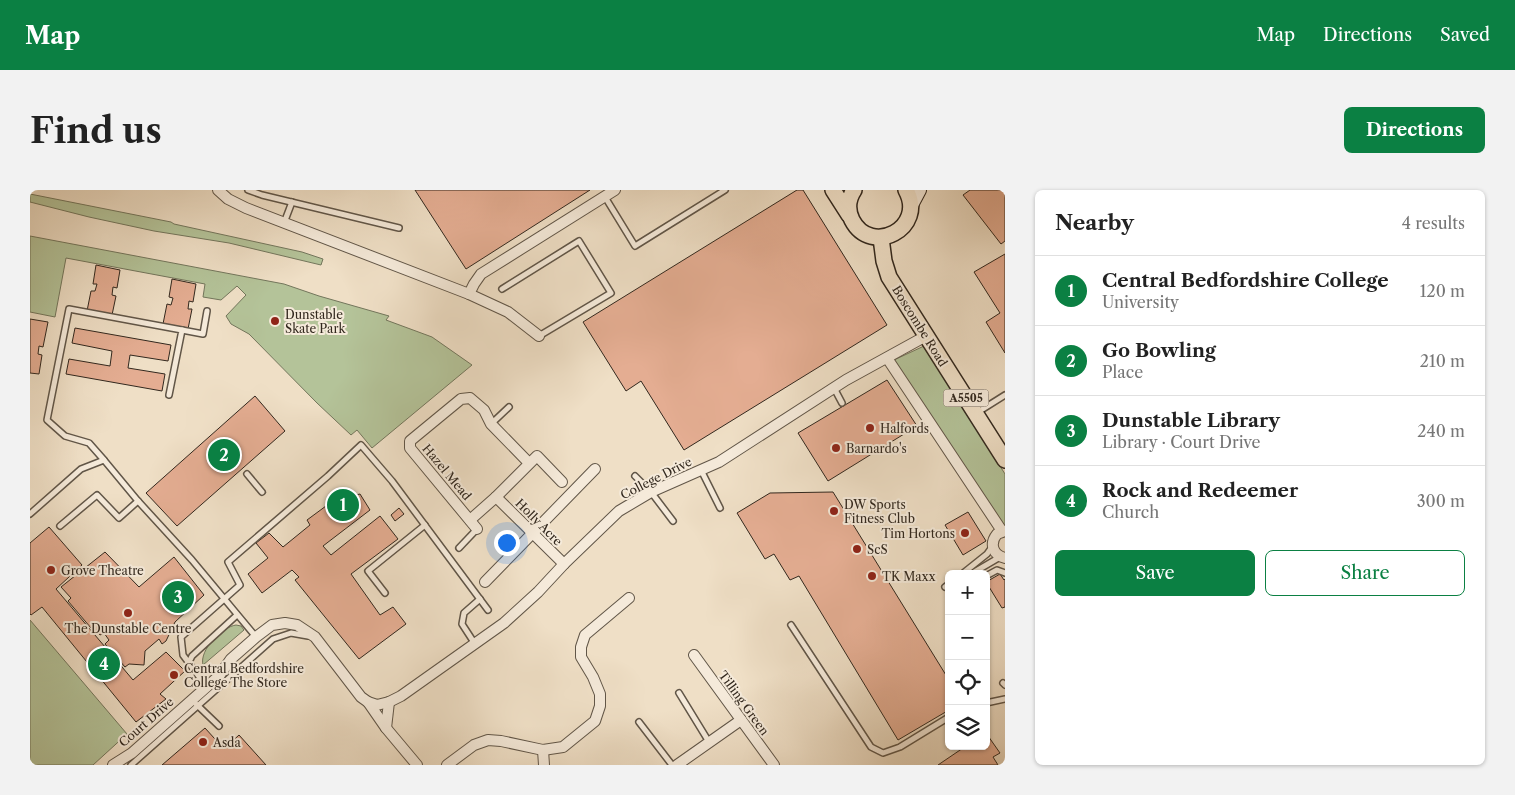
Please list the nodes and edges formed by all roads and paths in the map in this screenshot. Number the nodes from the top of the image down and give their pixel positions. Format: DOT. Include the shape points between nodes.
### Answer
graph roads {
  1 [pos="218,190"];
  2 [pos="248,190"];
  3 [pos="615,190"];
  4 [pos="725,190"];
  5 [pos="832,190"];
  6 [pos="854,190"];
  7 [pos="906,190"];
  8 [pos="919,190"];
  9 [pos="605,197"];
  10 [pos="292,202"];
  11 [pos="911,206"];
  12 [pos="850,217"];
  13 [pos="284,224"];
  14 [pos="399,228"];
  15 [pos="881,238"];
  16 [pos="502,289"];
  17 [pos="469,294"];
  18 [pos="207,311"];
  19 [pos="182,330"];
  20 [pos="539,336"];
  21 [pos="926,336"];
  22 [pos="887,358"];
  23 [pos="834,388"];
  24 [pos="168,395"];
  25 [pos="1005,396"];
  26 [pos="842,403"];
  27 [pos="509,407"];
  28 [pos="976,414"];
  29 [pos="491,424"];
  30 [pos="104,460"];
  31 [pos="1005,460"];
  32 [pos="529,463"];
  33 [pos="595,469"];
  34 [pos="701,470"];
  35 [pos="247,474"];
  36 [pos="636,476"];
  37 [pos="562,482"];
  38 [pos="262,492"];
  39 [pos="651,492"];
  40 [pos="496,497"];
  41 [pos="138,501"];
  42 [pos="30,504"];
  43 [pos="720,508"];
  44 [pos="35,510"];
  45 [pos="30,514"];
  46 [pos="470,520"];
  47 [pos="673,521"];
  48 [pos="60,526"];
  49 [pos="426,526"];
  50 [pos="477,529"];
  51 [pos="1004,531"];
  52 [pos="533,533"];
  53 [pos="992,547"];
  54 [pos="459,548"];
  55 [pos="1002,557"];
  56 [pos="564,564"];
  57 [pos="967,570"];
  58 [pos="978,570"];
  59 [pos="990,574"];
  60 [pos="1005,574"];
  61 [pos="486,582"];
  62 [pos="385,593"];
  63 [pos="629,598"];
  64 [pos="224,599"];
  65 [pos="480,599"];
  66 [pos="488,610"];
  67 [pos="237,614"];
  68 [pos="791,625"];
  69 [pos="256,637"];
  70 [pos="316,637"];
  71 [pos="475,644"];
  72 [pos="694,655"];
  73 [pos="189,662"];
  74 [pos="206,686"];
  75 [pos="679,694"];
  76 [pos="1005,699"];
  77 [pos="368,702"];
  78 [pos="389,702"];
  79 [pos="990,702"];
  80 [pos="194,703"];
  81 [pos="945,719"];
  82 [pos="740,720"];
  83 [pos="639,722"];
  84 [pos="219,726"];
  85 [pos="386,728"];
  86 [pos="710,742"];
  87 [pos="543,750"];
  88 [pos="113,765"];
  89 [pos="131,765"];
  90 [pos="417,765"];
  91 [pos="447,765"];
  92 [pos="544,765"];
  93 [pos="672,765"];
  94 [pos="677,765"];
  95 [pos="774,765"];
  1 -- 13 [label="street" via="228,199"];
  2 -- 10 [label="lane"];
  3 -- 9 [label="street"];
  4 -- 9 [label="lane" via="635,246"];
  5 -- 12 [label="main road"];
  6 -- 12 [label="main road" via="848,206"];
  7 -- 11 [label="main road"];
  8 -- 11 [label="street"];
  9 -- 17 [label="street" via="481,274"];
  10 -- 13 [label="lane"];
  10 -- 14 [label="lane"];
  11 -- 15 [label="main road" via="906,224 899,231"];
  12 -- 15 [label="main road" via="862,232"];
  13 -- 17 [label="street"];
  15 -- 21 [label="main road, Boscombe Road / A5505" via="889,277"];
  16 -- 20 [label="lane" via="579,241 611,293"];
  17 -- 20 [label="street" via="508,312"];
  18 -- 19 [label="lane" via="203,334"];
  19 -- 24 [label="lane"];
  19 -- 30 [label="lane" via="69,309 47,420 65,436 89,444"];
  21 -- 22 [label="street, College Drive"];
  21 -- 28 [label="main road, Boscombe Road / A5505"];
  22 -- 23 [label="street, College Drive"];
  22 -- 51 [label="street"];
  23 -- 26 [label="lane"];
  23 -- 34 [label="street, College Drive" via="719,462"];
  25 -- 28 [label="lane"];
  27 -- 29 [label="lane"];
  28 -- 31 [label="main road, Boscombe Road / A5505"];
  29 -- 32 [label="street, Hazel Mead"];
  29 -- 46 [label="street, Hazel Mead" via="484,410 470,398 461,399 410,441 410,448"];
  30 -- 41 [label="lane"];
  30 -- 44 [label="lane" via="81,469"];
  32 -- 37 [label="street" via="537,456"];
  32 -- 40 [label="street"];
  33 -- 52 [label="street"];
  34 -- 39 [label="street, College Drive"];
  34 -- 43 [label="lane"];
  35 -- 38 [label="lane"];
  36 -- 39 [label="lane"];
  39 -- 47 [label="lane"];
  39 -- 56 [label="street, College Drive" via="619,511"];
  40 -- 46 [label="street"];
  40 -- 52 [label="street, Holly Acre"];
  41 -- 48 [label="lane" via="118,518 97,495"];
  41 -- 64 [label="lane"];
  42 -- 44 [label="lane"];
  44 -- 45 [label="lane"];
  46 -- 50 [label="street, Hazel Mead"];
  49 -- 62 [label="lane" via="368,571"];
  49 -- 64 [label="lane" via="361,444 228,562 240,585"];
  49 -- 65 [label="lane"];
  50 -- 54 [label="lane"];
  51 -- 53 [label="street" via="994,538"];
  52 -- 56 [label="street, Holly Acre"];
  52 -- 61 [label="street"];
  53 -- 55 [label="street"];
  53 -- 57 [label="lane"];
  55 -- 58 [label="lane"];
  56 -- 71 [label="street, College Drive" via="504,623"];
  59 -- 60 [label="lane" via="998,570"];
  63 -- 87 [label="street" via="585,635 581,647 581,657 600,694 600,706 594,721 563,747"];
  64 -- 67 [label="lane"];
  64 -- 73 [label="lane" via="181,637 183,655"];
  65 -- 66 [label="lane"];
  65 -- 71 [label="lane" via="464,613 462,624"];
  67 -- 69 [label="lane"];
  67 -- 73 [label="lane"];
  68 -- 81 [label="lane" via="871,747 883,753 900,747"];
  69 -- 70 [label="street, Court Drive" via="272,625 285,623 297,625"];
  69 -- 74 [label="street, Court Drive"];
  70 -- 77 [label="street"];
  70 -- 80 [label="lane" via="291,633 273,638"];
  71 -- 78 [label="street, College Drive"];
  72 -- 82 [label="street, Tilling Green"];
  73 -- 74 [label="lane"];
  74 -- 80 [label="street, Court Drive"];
  75 -- 86 [label="lane"];
  76 -- 79 [label="lane"];
  77 -- 78 [label="street" via="377,705"];
  77 -- 85 [label="street"];
  78 -- 85 [label="street"];
  80 -- 84 [label="lane"];
  80 -- 88 [label="street, Court Drive"];
  80 -- 89 [label="lane"];
  82 -- 86 [label="street"];
  82 -- 95 [label="street, Tilling Green"];
  83 -- 93 [label="lane"];
  85 -- 90 [label="street"];
  86 -- 94 [label="street"];
  87 -- 91 [label="street" via="488,740 474,745"];
  87 -- 92 [label="street"];
}
